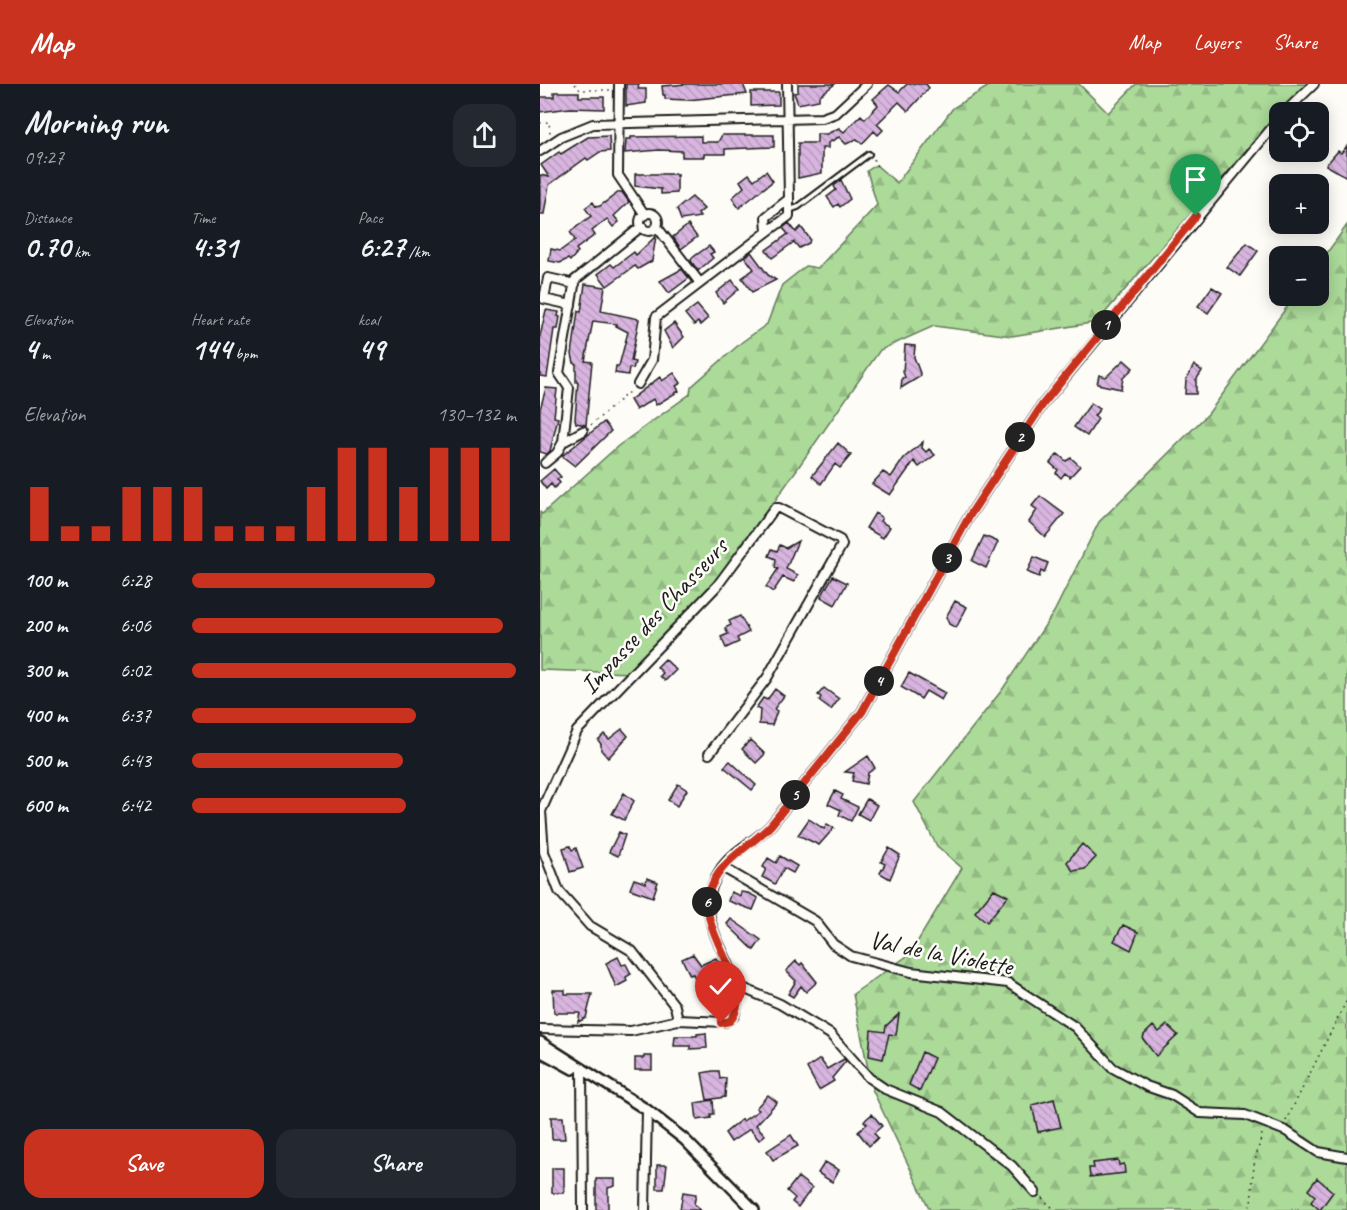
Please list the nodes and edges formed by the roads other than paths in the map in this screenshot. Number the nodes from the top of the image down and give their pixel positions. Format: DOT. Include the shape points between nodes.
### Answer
graph roads {
  1 [pos="788,84"];
  2 [pos="867,84"];
  3 [pos="1314,84"];
  4 [pos="619,87"];
  5 [pos="1295,102"];
  6 [pos="788,119"];
  7 [pos="619,122"];
  8 [pos="1269,131"];
  9 [pos="540,151"];
  10 [pos="869,154"];
  11 [pos="789,199"];
  12 [pos="789,210"];
  13 [pos="645,215"];
  14 [pos="642,226"];
  15 [pos="657,227"];
  16 [pos="767,232"];
  17 [pos="700,283"];
  18 [pos="575,284"];
  19 [pos="571,305"];
  20 [pos="638,384"];
  21 [pos="583,431"];
  22 [pos="563,442"];
  23 [pos="544,463"];
  24 [pos="709,754"];
  25 [pos="722,867"];
  26 [pos="736,985"];
  27 [pos="678,1020"];
  28 [pos="540,1029"];
  29 [pos="540,1042"];
  30 [pos="540,1052"];
  31 [pos="581,1070"];
  32 [pos="647,1110"];
  33 [pos="1347,1157"];
  34 [pos="1035,1192"];
  35 [pos="583,1210"];
  36 [pos="645,1210"];
  37 [pos="754,1210"];
  1 -- 6 [label="street"];
  2 -- 6 [label="street" via="836,113 822,118"];
  3 -- 5 [label="street"];
  4 -- 7 [label="street"];
  6 -- 7 [label="street"];
  6 -- 11 [label="street"];
  7 -- 9 [label="street" via="593,123"];
  7 -- 13 [label="street" via="618,175"];
  8 -- 25 [label="street" via="1062,378 1029,424 970,515 862,712 771,825"];
  10 -- 12 [label="lane"];
  11 -- 12 [label="street"];
  11 -- 16 [label="street" via="766,217"];
  12 -- 16 [label="street" via="789,216"];
  13 -- 14 [label="street"];
  13 -- 15 [label="street" via="655,216"];
  14 -- 15 [label="street" via="649,231"];
  14 -- 18 [label="street" via="575,280"];
  15 -- 17 [label="street"];
  16 -- 17 [label="street"];
  17 -- 20 [label="street" via="656,317 652,360"];
  18 -- 19 [label="street"];
  18 -- 19 [label="street" via="548,278 544,299"];
  19 -- 22 [label="street" via="559,373 569,388"];
  21 -- 22 [label="street"];
  22 -- 23 [label="street"];
  24 -- 27 [label="street, Impasse des Chasseurs" via="767,678 842,544 779,508 775,508 717,586 577,730 541,812 544,852 559,891 590,926 632,951 675,1006"];
  25 -- 26 [label="street" via="709,892 708,912"];
  25 -- 33 [label="street, Val de la Violette" via="815,921 833,944 851,956 911,972 1008,983 1075,1027 1113,1068 1146,1086 1172,1095 1200,1113 1235,1113 1282,1129 1318,1152"];
  26 -- 27 [label="street" via="738,1003 730,1021"];
  26 -- 34 [label="street" via="780,1004 830,1034 869,1078 885,1089 942,1112 1011,1166"];
  27 -- 28 [label="street" via="631,1030"];
  29 -- 31 [label="street"];
  30 -- 31 [label="street"];
  31 -- 32 [label="street"];
  31 -- 35 [label="street"];
  32 -- 36 [label="street"];
  32 -- 37 [label="street" via="685,1140"];
}
